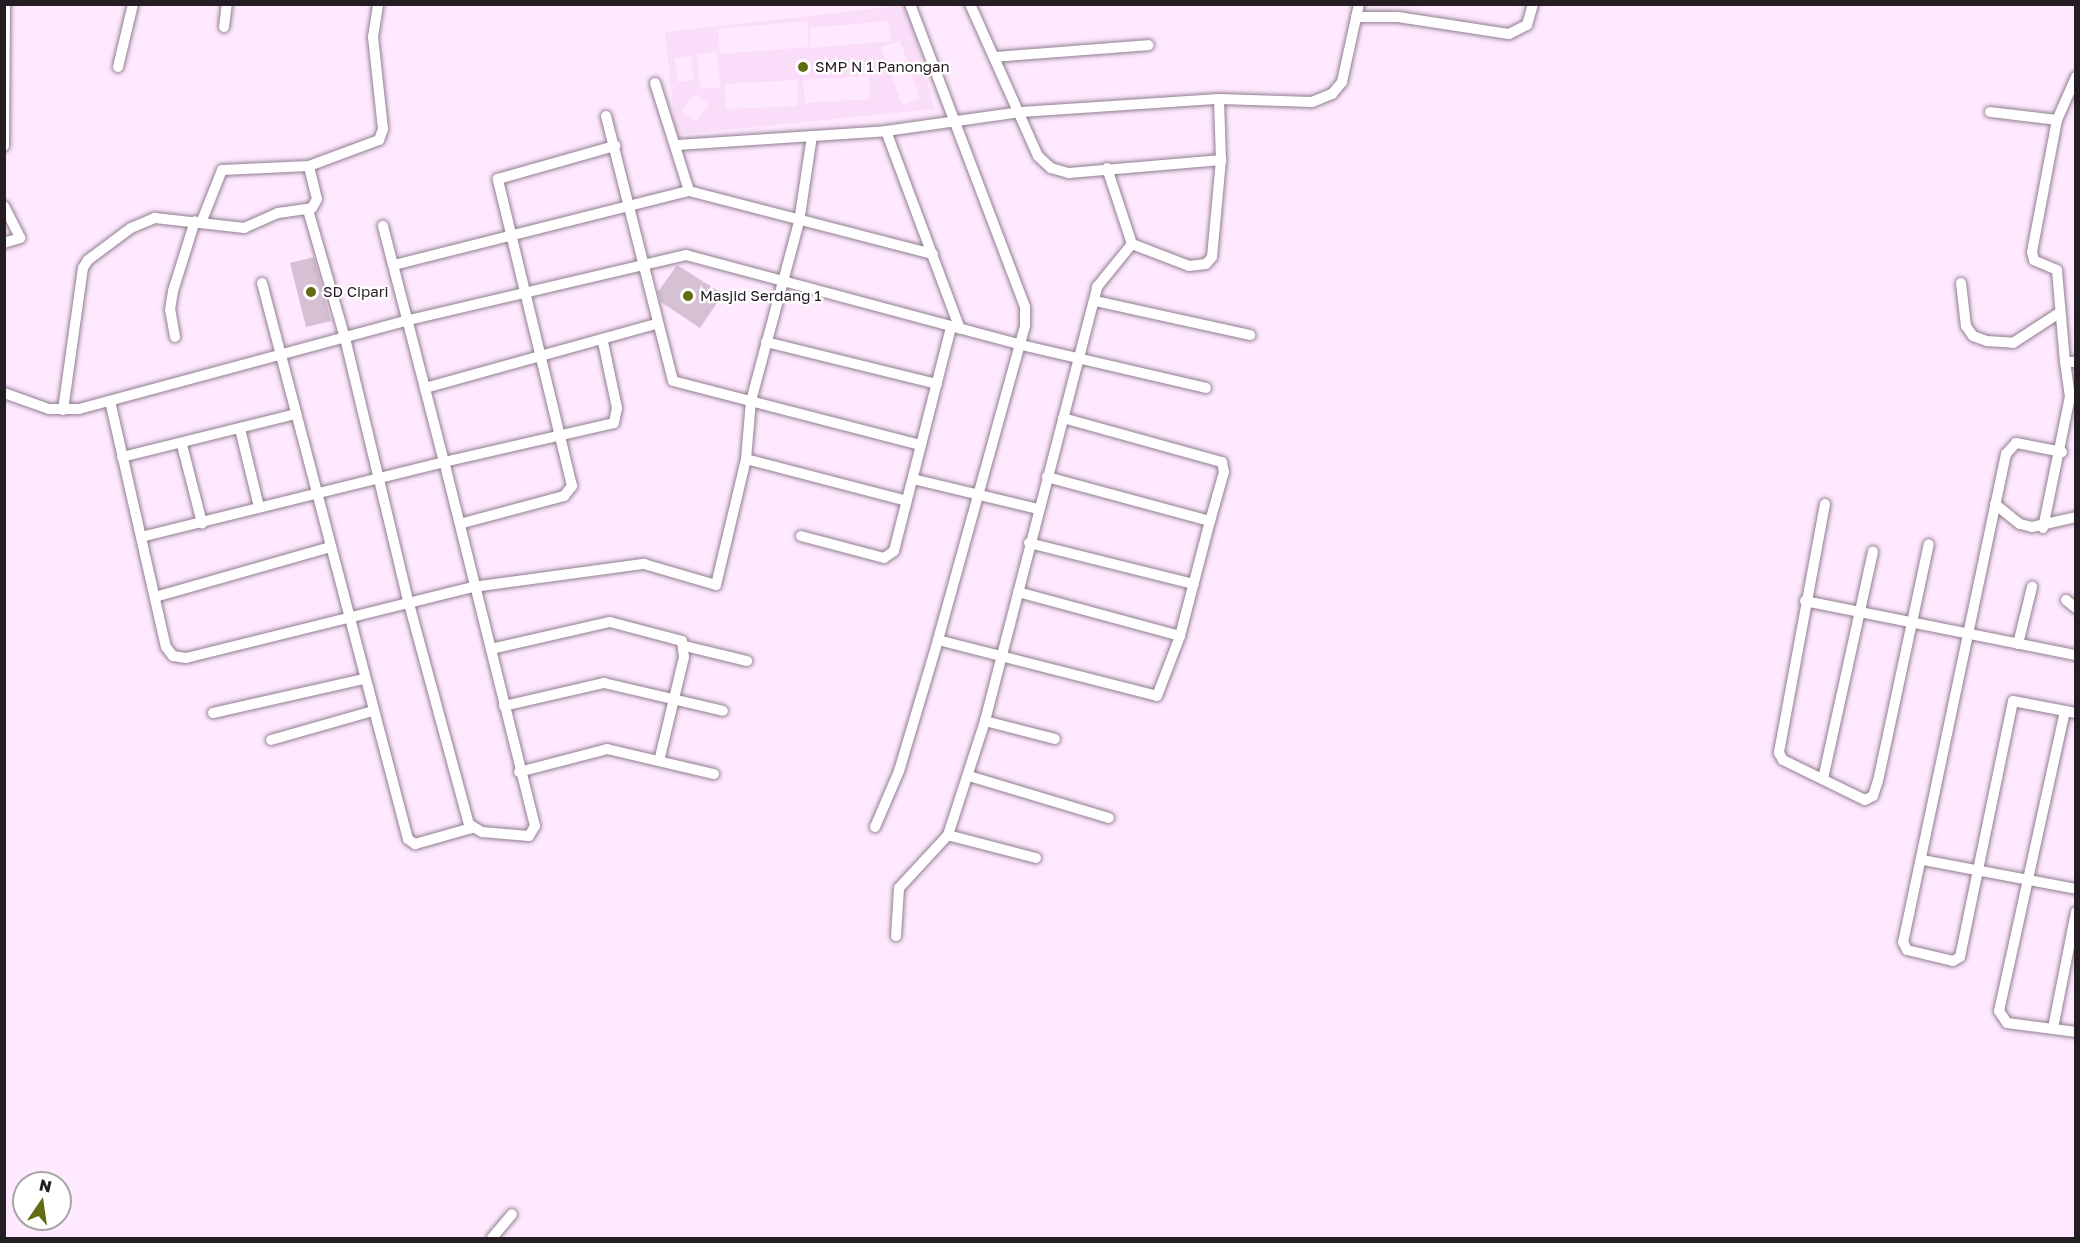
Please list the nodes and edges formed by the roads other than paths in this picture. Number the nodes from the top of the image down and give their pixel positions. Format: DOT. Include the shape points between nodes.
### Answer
graph roads {
  1 [pos="5,4"];
  2 [pos="133,4"];
  3 [pos="227,4"];
  4 [pos="378,4"];
  5 [pos="910,4"];
  6 [pos="970,4"];
  7 [pos="1359,4"];
  8 [pos="1533,4"];
  9 [pos="1356,17"];
  10 [pos="224,27"];
  11 [pos="1149,45"];
  12 [pos="994,57"];
  13 [pos="118,67"];
  14 [pos="2076,77"];
  15 [pos="655,83"];
  16 [pos="2072,91"];
  17 [pos="1219,99"];
  18 [pos="5,107"];
  19 [pos="1021,112"];
  20 [pos="1990,112"];
  21 [pos="606,116"];
  22 [pos="953,120"];
  23 [pos="2057,120"];
  24 [pos="886,131"];
  25 [pos="812,136"];
  26 [pos="677,145"];
  27 [pos="4,146"];
  28 [pos="615,146"];
  29 [pos="1221,160"];
  30 [pos="309,166"];
  31 [pos="1107,168"];
  32 [pos="689,191"];
  33 [pos="627,205"];
  34 [pos="4,206"];
  35 [pos="308,210"];
  36 [pos="198,222"];
  37 [pos="799,222"];
  38 [pos="383,226"];
  39 [pos="511,236"];
  40 [pos="4,243"];
  41 [pos="1132,244"];
  42 [pos="933,254"];
  43 [pos="639,262"];
  44 [pos="394,266"];
  45 [pos="782,282"];
  46 [pos="1961,282"];
  47 [pos="262,283"];
  48 [pos="526,293"];
  49 [pos="1095,301"];
  50 [pos="2059,313"];
  51 [pos="409,320"];
  52 [pos="656,324"];
  53 [pos="955,328"];
  54 [pos="1250,335"];
  55 [pos="175,337"];
  56 [pos="345,338"];
  57 [pos="603,342"];
  58 [pos="766,342"];
  59 [pos="1017,344"];
  60 [pos="281,354"];
  61 [pos="1080,357"];
  62 [pos="542,358"];
  63 [pos="2070,362"];
  64 [pos="937,384"];
  65 [pos="425,388"];
  66 [pos="1206,388"];
  67 [pos="4,393"];
  68 [pos="110,400"];
  69 [pos="751,401"];
  70 [pos="63,410"];
  71 [pos="296,414"];
  72 [pos="1063,418"];
  73 [pos="240,429"];
  74 [pos="562,436"];
  75 [pos="182,445"];
  76 [pos="921,445"];
  77 [pos="2062,452"];
  78 [pos="122,458"];
  79 [pos="746,459"];
  80 [pos="444,462"];
  81 [pos="381,477"];
  82 [pos="1047,477"];
  83 [pos="913,479"];
  84 [pos="976,490"];
  85 [pos="319,495"];
  86 [pos="907,501"];
  87 [pos="1825,504"];
  88 [pos="1995,504"];
  89 [pos="259,507"];
  90 [pos="1038,509"];
  91 [pos="2076,517"];
  92 [pos="1210,521"];
  93 [pos="202,523"];
  94 [pos="463,523"];
  95 [pos="2043,528"];
  96 [pos="801,536"];
  97 [pos="141,537"];
  98 [pos="1029,543"];
  99 [pos="1929,544"];
  100 [pos="330,547"];
  101 [pos="1873,551"];
  102 [pos="1194,584"];
  103 [pos="473,587"];
  104 [pos="2032,587"];
  105 [pos="1018,592"];
  106 [pos="154,597"];
  107 [pos="408,600"];
  108 [pos="2066,600"];
  109 [pos="1805,601"];
  110 [pos="2076,608"];
  111 [pos="1859,611"];
  112 [pos="348,616"];
  113 [pos="1913,621"];
  114 [pos="1968,635"];
  115 [pos="1180,636"];
  116 [pos="938,640"];
  117 [pos="2018,644"];
  118 [pos="685,646"];
  119 [pos="491,649"];
  120 [pos="2075,653"];
  121 [pos="1001,654"];
  122 [pos="747,661"];
  123 [pos="364,679"];
  124 [pos="2001,697"];
  125 [pos="673,699"];
  126 [pos="2013,701"];
  127 [pos="504,706"];
  128 [pos="372,711"];
  129 [pos="723,711"];
  130 [pos="2070,712"];
  131 [pos="213,713"];
  132 [pos="985,721"];
  133 [pos="1055,739"];
  134 [pos="272,740"];
  135 [pos="659,761"];
  136 [pos="519,772"];
  137 [pos="714,774"];
  138 [pos="969,776"];
  139 [pos="1823,779"];
  140 [pos="1109,819"];
  141 [pos="875,827"];
  142 [pos="472,828"];
  143 [pos="948,835"];
  144 [pos="1036,858"];
  145 [pos="1923,860"];
  146 [pos="1980,869"];
  147 [pos="2027,880"];
  148 [pos="2076,889"];
  149 [pos="2076,912"];
  150 [pos="896,936"];
  151 [pos="2053,1028"];
  152 [pos="2076,1032"];
  153 [pos="512,1214"];
  154 [pos="492,1239"];
  1 -- 18 [label="street"];
  2 -- 13 [label="street"];
  3 -- 10 [label="street"];
  4 -- 30 [label="street" via="373,37 382,129 379,140"];
  5 -- 22 [label="street"];
  6 -- 12 [label="street"];
  7 -- 9 [label="street"];
  8 -- 9 [label="street" via="1527,25 1509,34 1398,17"];
  9 -- 17 [label="street" via="1342,82 1332,94 1312,102"];
  11 -- 12 [label="street"];
  12 -- 19 [label="street"];
  14 -- 16 [label="street"];
  15 -- 26 [label="street"];
  16 -- 23 [label="street"];
  17 -- 19 [label="street"];
  17 -- 29 [label="street"];
  18 -- 27 [label="street"];
  19 -- 22 [label="street"];
  19 -- 31 [label="street" via="1038,156 1051,168 1069,172"];
  20 -- 23 [label="street"];
  21 -- 28 [label="street"];
  22 -- 24 [label="street"];
  22 -- 59 [label="street" via="1023,298 1025,326"];
  23 -- 50 [label="street" via="2032,252 2034,260 2057,270"];
  24 -- 25 [label="street"];
  24 -- 42 [label="street"];
  25 -- 26 [label="street"];
  25 -- 37 [label="street"];
  26 -- 32 [label="street"];
  28 -- 33 [label="street"];
  28 -- 39 [label="street" via="498,179"];
  29 -- 31 [label="street"];
  29 -- 41 [label="street" via="1215,247 1206,264 1189,266"];
  30 -- 35 [label="street" via="317,199"];
  30 -- 36 [label="street" via="222,170"];
  31 -- 41 [label="street"];
  32 -- 33 [label="street"];
  32 -- 37 [label="street"];
  33 -- 39 [label="street"];
  33 -- 43 [label="street"];
  34 -- 40 [label="street" via="20,238"];
  35 -- 36 [label="street" via="278,213 244,228"];
  35 -- 56 [label="street"];
  36 -- 55 [label="street" via="170,309"];
  36 -- 70 [label="street" via="148,221 88,260 83,268"];
  37 -- 42 [label="street"];
  37 -- 45 [label="street"];
  38 -- 44 [label="street"];
  39 -- 44 [label="street"];
  39 -- 48 [label="street"];
  41 -- 49 [label="street" via="1100,281"];
  42 -- 53 [label="street"];
  43 -- 45 [label="street" via="686,255"];
  43 -- 48 [label="street"];
  43 -- 52 [label="street"];
  44 -- 51 [label="street"];
  45 -- 53 [label="street"];
  45 -- 58 [label="street"];
  46 -- 50 [label="street" via="1966,326 1973,336 1988,341 2013,343"];
  47 -- 60 [label="street"];
  48 -- 51 [label="street"];
  48 -- 62 [label="street"];
  49 -- 54 [label="street"];
  49 -- 61 [label="street"];
  50 -- 63 [label="street"];
  51 -- 56 [label="street"];
  51 -- 65 [label="street"];
  52 -- 57 [label="street"];
  52 -- 69 [label="street" via="673,381"];
  53 -- 59 [label="street"];
  53 -- 64 [label="street"];
  56 -- 60 [label="street"];
  56 -- 81 [label="street"];
  57 -- 62 [label="street"];
  57 -- 74 [label="street" via="616,418 611,425"];
  58 -- 64 [label="street"];
  58 -- 69 [label="street"];
  59 -- 61 [label="street"];
  59 -- 84 [label="street"];
  60 -- 68 [label="street"];
  60 -- 71 [label="street"];
  61 -- 66 [label="street"];
  61 -- 72 [label="street"];
  62 -- 65 [label="street"];
  62 -- 74 [label="street"];
  63 -- 77 [label="street" via="2070,397"];
  64 -- 76 [label="street"];
  65 -- 80 [label="street"];
  67 -- 70 [label="street"];
  68 -- 70 [label="street"];
  68 -- 78 [label="street"];
  69 -- 76 [label="street"];
  69 -- 79 [label="street"];
  71 -- 73 [label="street"];
  71 -- 85 [label="street"];
  72 -- 82 [label="street"];
  72 -- 92 [label="street" via="1222,462 1224,472"];
  73 -- 75 [label="street"];
  73 -- 89 [label="street"];
  74 -- 80 [label="street"];
  74 -- 94 [label="street" via="572,480 568,493"];
  75 -- 78 [label="street"];
  75 -- 93 [label="street"];
  76 -- 83 [label="street"];
  77 -- 88 [label="street" via="2012,446"];
  77 -- 95 [label="street"];
  78 -- 97 [label="street"];
  79 -- 86 [label="street"];
  79 -- 103 [label="street" via="716,585 644,564"];
  80 -- 81 [label="street"];
  80 -- 94 [label="street"];
  81 -- 85 [label="street"];
  81 -- 107 [label="street"];
  82 -- 90 [label="street"];
  82 -- 92 [label="street"];
  83 -- 84 [label="street"];
  83 -- 86 [label="street"];
  84 -- 90 [label="street"];
  84 -- 116 [label="street"];
  85 -- 89 [label="street"];
  85 -- 100 [label="street"];
  86 -- 96 [label="street" via="898,541 890,556"];
  87 -- 109 [label="street"];
  88 -- 95 [label="street" via="2020,524"];
  88 -- 114 [label="street"];
  89 -- 93 [label="street"];
  90 -- 98 [label="street"];
  91 -- 95 [label="street"];
  92 -- 102 [label="street"];
  93 -- 97 [label="street"];
  94 -- 103 [label="street"];
  97 -- 106 [label="street"];
  98 -- 102 [label="street"];
  98 -- 105 [label="street"];
  99 -- 113 [label="street"];
  100 -- 106 [label="street"];
  100 -- 112 [label="street"];
  101 -- 111 [label="street"];
  102 -- 115 [label="street"];
  103 -- 107 [label="street"];
  103 -- 119 [label="street"];
  104 -- 117 [label="street"];
  105 -- 115 [label="street"];
  105 -- 121 [label="street"];
  106 -- 112 [label="street" via="168,653 186,658"];
  107 -- 112 [label="street"];
  107 -- 142 [label="street"];
  108 -- 110 [label="street"];
  109 -- 111 [label="street"];
  109 -- 139 [label="street" via="1779,753 1783,760"];
  111 -- 113 [label="street"];
  111 -- 139 [label="street"];
  112 -- 123 [label="street"];
  113 -- 114 [label="street"];
  113 -- 139 [label="street" via="1873,796 1865,800"];
  114 -- 117 [label="street"];
  114 -- 145 [label="street"];
  115 -- 121 [label="street" via="1161,692 1153,698"];
  116 -- 121 [label="street"];
  116 -- 141 [label="street" via="899,771"];
  117 -- 120 [label="street"];
  118 -- 119 [label="street" via="675,638 610,622"];
  118 -- 122 [label="street"];
  118 -- 125 [label="street"];
  119 -- 127 [label="street"];
  121 -- 132 [label="street"];
  123 -- 128 [label="street"];
  123 -- 131 [label="street"];
  124 -- 126 [label="street"];
  125 -- 127 [label="street" via="604,684"];
  125 -- 129 [label="street"];
  125 -- 135 [label="street"];
  126 -- 130 [label="street"];
  126 -- 146 [label="street"];
  127 -- 136 [label="street"];
  128 -- 134 [label="street"];
  128 -- 142 [label="street" via="411,843"];
  130 -- 147 [label="street"];
  132 -- 133 [label="street"];
  132 -- 138 [label="street"];
  135 -- 136 [label="street" via="607,749"];
  135 -- 137 [label="street"];
  136 -- 142 [label="street" via="535,832 523,836"];
  138 -- 140 [label="street"];
  138 -- 143 [label="street"];
  143 -- 144 [label="street"];
  143 -- 150 [label="street" via="899,888"];
  145 -- 146 [label="street"];
  145 -- 146 [label="street" via="1904,947 1953,961 1960,957"];
  146 -- 147 [label="street"];
  147 -- 148 [label="street"];
  147 -- 151 [label="street" via="1999,1011 2007,1023"];
  149 -- 151 [label="street"];
  151 -- 152 [label="street"];
  153 -- 154 [label="street"];
}
